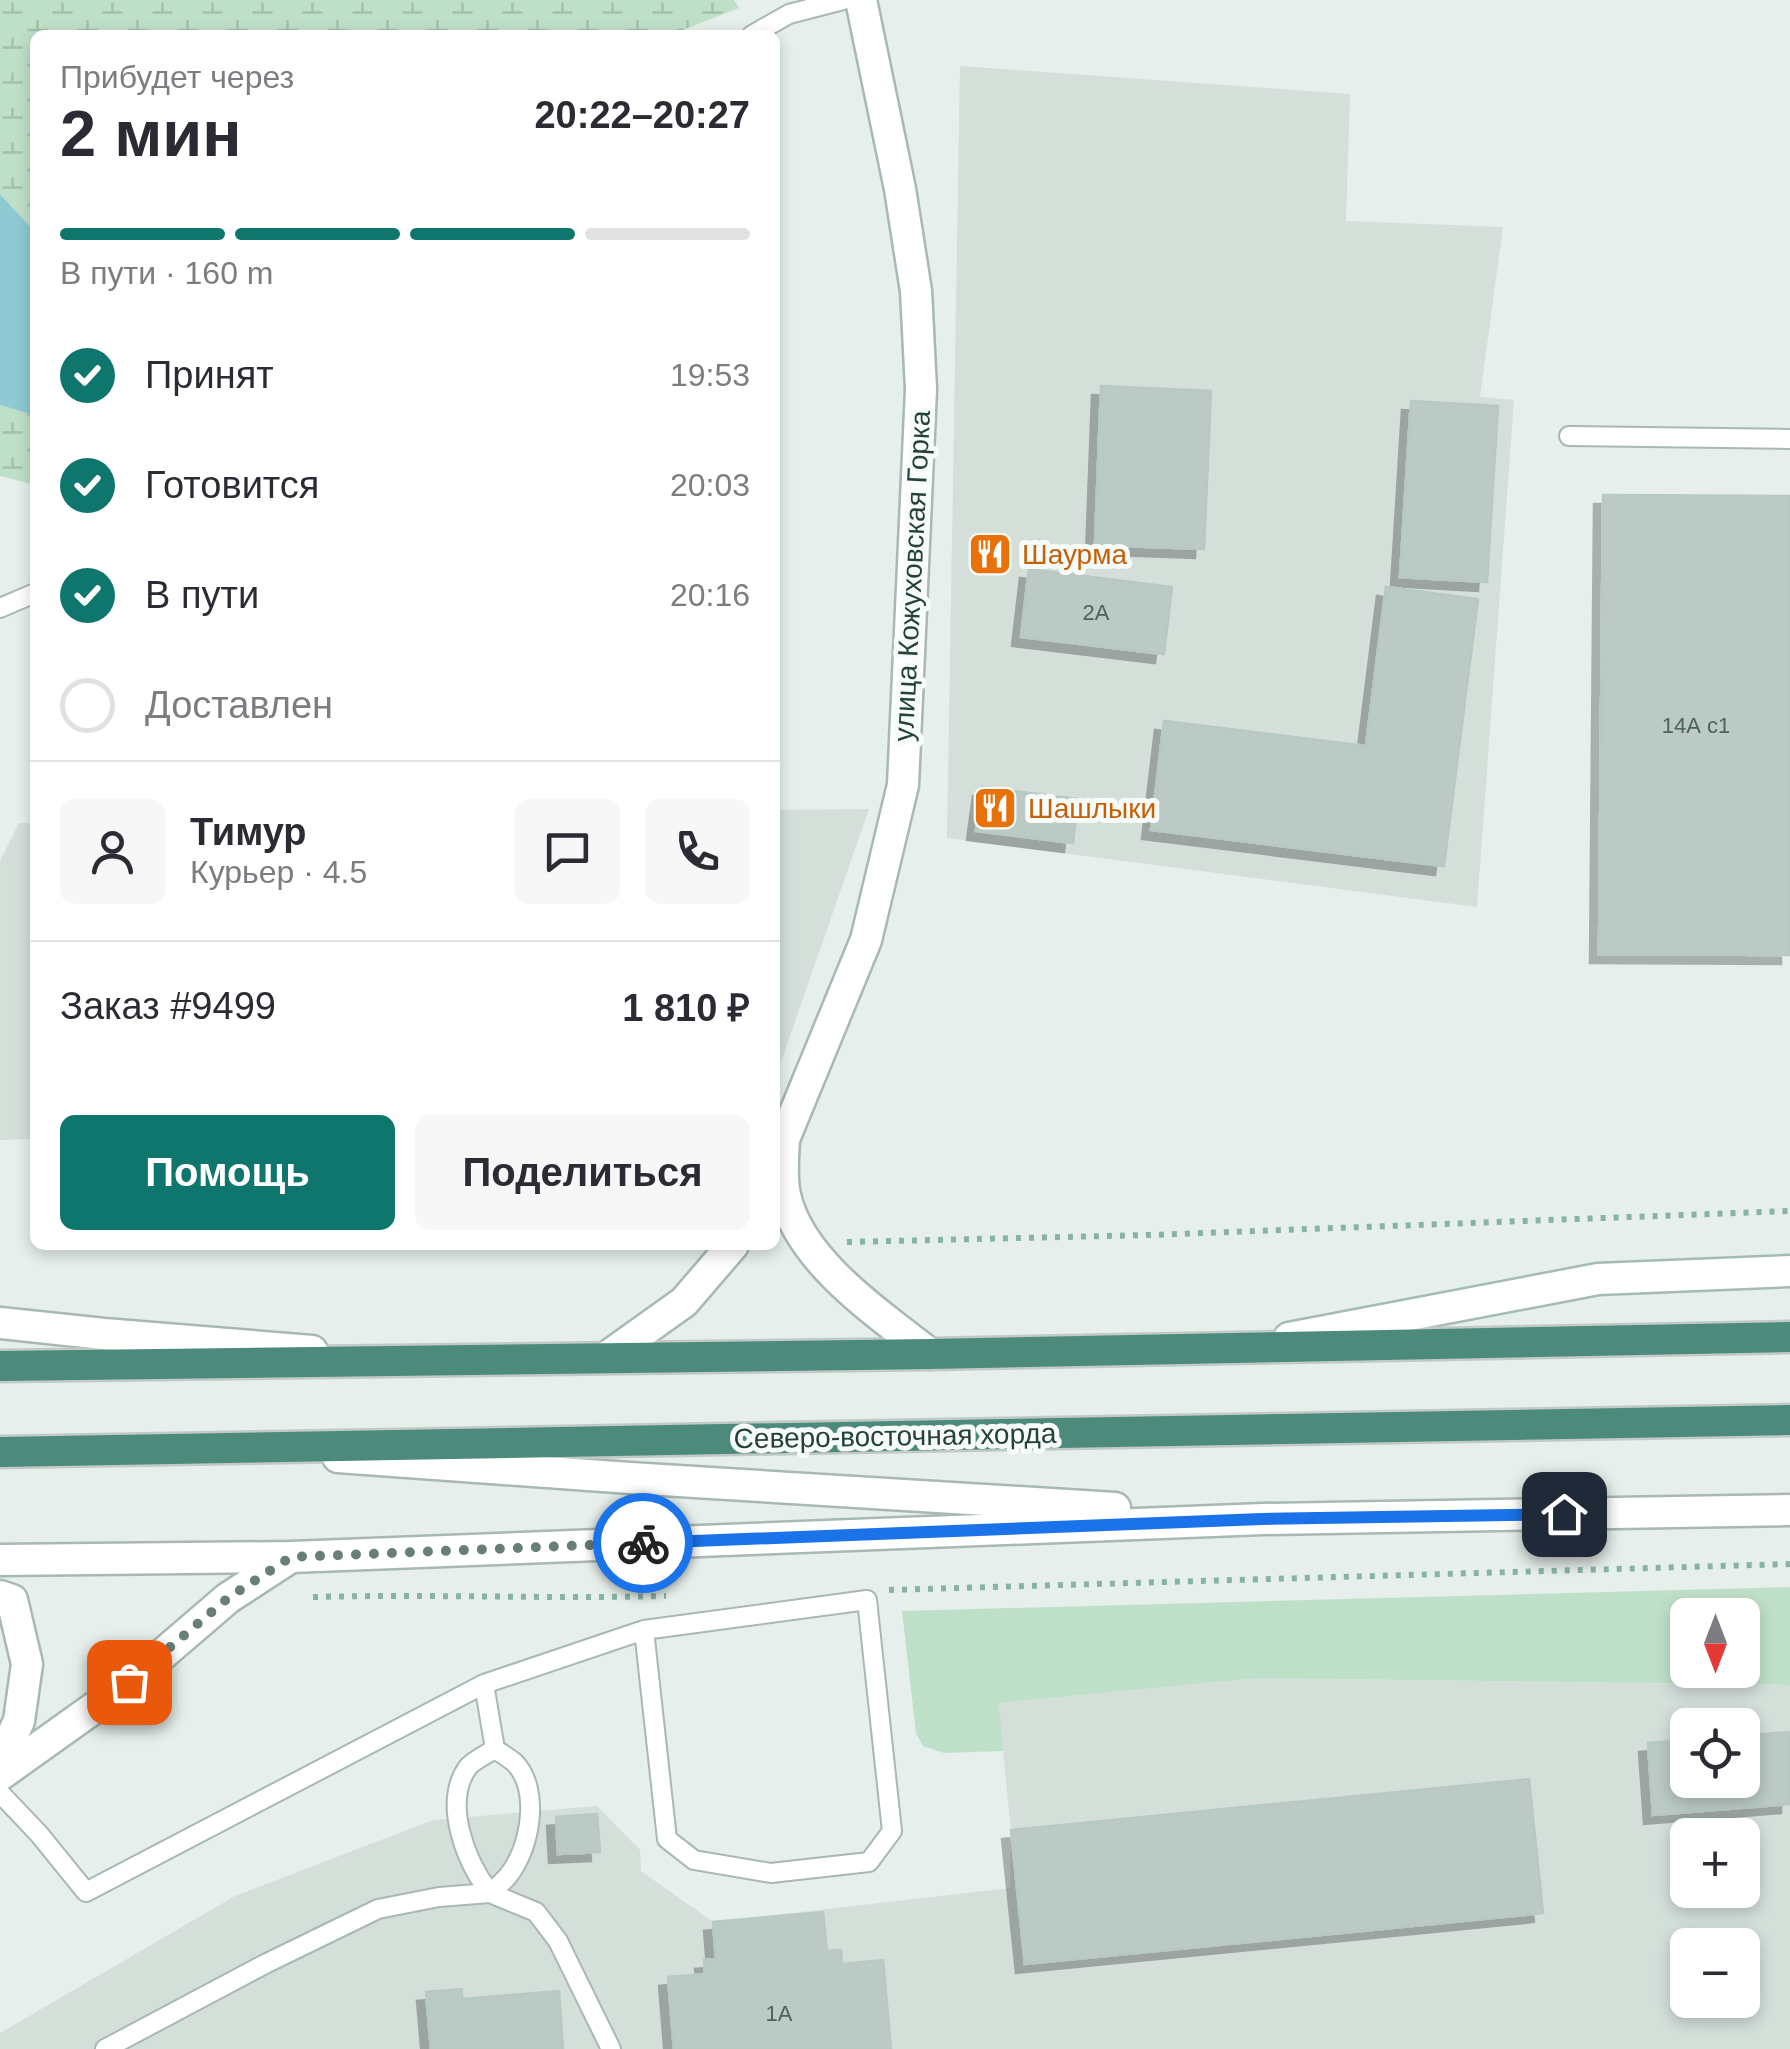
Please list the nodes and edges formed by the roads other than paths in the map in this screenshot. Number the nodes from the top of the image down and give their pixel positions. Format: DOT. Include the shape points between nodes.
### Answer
graph roads {
  1 [pos="843,0"];
  2 [pos="861,0"];
  3 [pos="761,30"];
  4 [pos="1569,436"];
  5 [pos="1790,439"];
  6 [pos="30,595"];
  7 [pos="0,608"];
  8 [pos="780,1149"];
  9 [pos="729,1250"];
  10 [pos="1790,1271"];
  11 [pos="0,1322"];
  12 [pos="1790,1338"];
  13 [pos="1248,1346"];
  14 [pos="930,1354"];
  15 [pos="607,1357"];
  16 [pos="424,1360"];
  17 [pos="0,1366"];
  18 [pos="1790,1420"];
  19 [pos="207,1448"];
  20 [pos="0,1452"];
  21 [pos="1790,1510"];
  22 [pos="1262,1519"];
  23 [pos="291,1557"];
  24 [pos="0,1560"];
  25 [pos="0,1596"];
  26 [pos="644,1630"];
  27 [pos="484,1684"];
  28 [pos="494,1749"];
  29 [pos="0,1761"];
  30 [pos="0,1776"];
  31 [pos="0,1793"];
  32 [pos="490,1893"];
  33 [pos="116,2046"];
  34 [pos="611,2049"];
  1 -- 3 [label="lane" via="788,14"];
  2 -- 8 [label="street, улица Кожуховская Горка" via="916,291 921,389 902,785 866,940"];
  4 -- 5 [label="lane"];
  6 -- 7 [label="lane"];
  8 -- 14 [label="street" via="785,1195 806,1243 857,1298"];
  9 -- 15 [label="street" via="684,1302"];
  10 -- 13 [label="street" via="1598,1280"];
  11 -- 16 [label="street"];
  12 -- 13 [label="highway"];
  13 -- 14 [label="highway"];
  14 -- 15 [label="highway"];
  15 -- 16 [label="highway"];
  16 -- 17 [label="highway"];
  18 -- 19 [label="highway, Северо-восточная хорда"];
  19 -- 20 [label="highway, Северо-восточная хорда"];
  19 -- 22 [label="street"];
  21 -- 22 [label="street"];
  22 -- 23 [label="street"];
  23 -- 24 [label="street"];
  23 -- 30 [label="street" via="228,1598 129,1682"];
  25 -- 29 [label="street" via="12,1600 27,1664 19,1720"];
  26 -- 26 [label="lane" via="867,1600 892,1831 869,1862 771,1873 694,1860 668,1839"];
  26 -- 27 [label="lane"];
  27 -- 28 [label="lane"];
  27 -- 31 [label="lane" via="86,1892"];
  28 -- 32 [label="lane" via="469,1766 458,1793 467,1855"];
  28 -- 32 [label="lane" via="515,1764 528,1786 531,1813 520,1855"];
  32 -- 33 [label="lane" via="378,1909"];
  32 -- 34 [label="lane" via="536,1912"];
}
